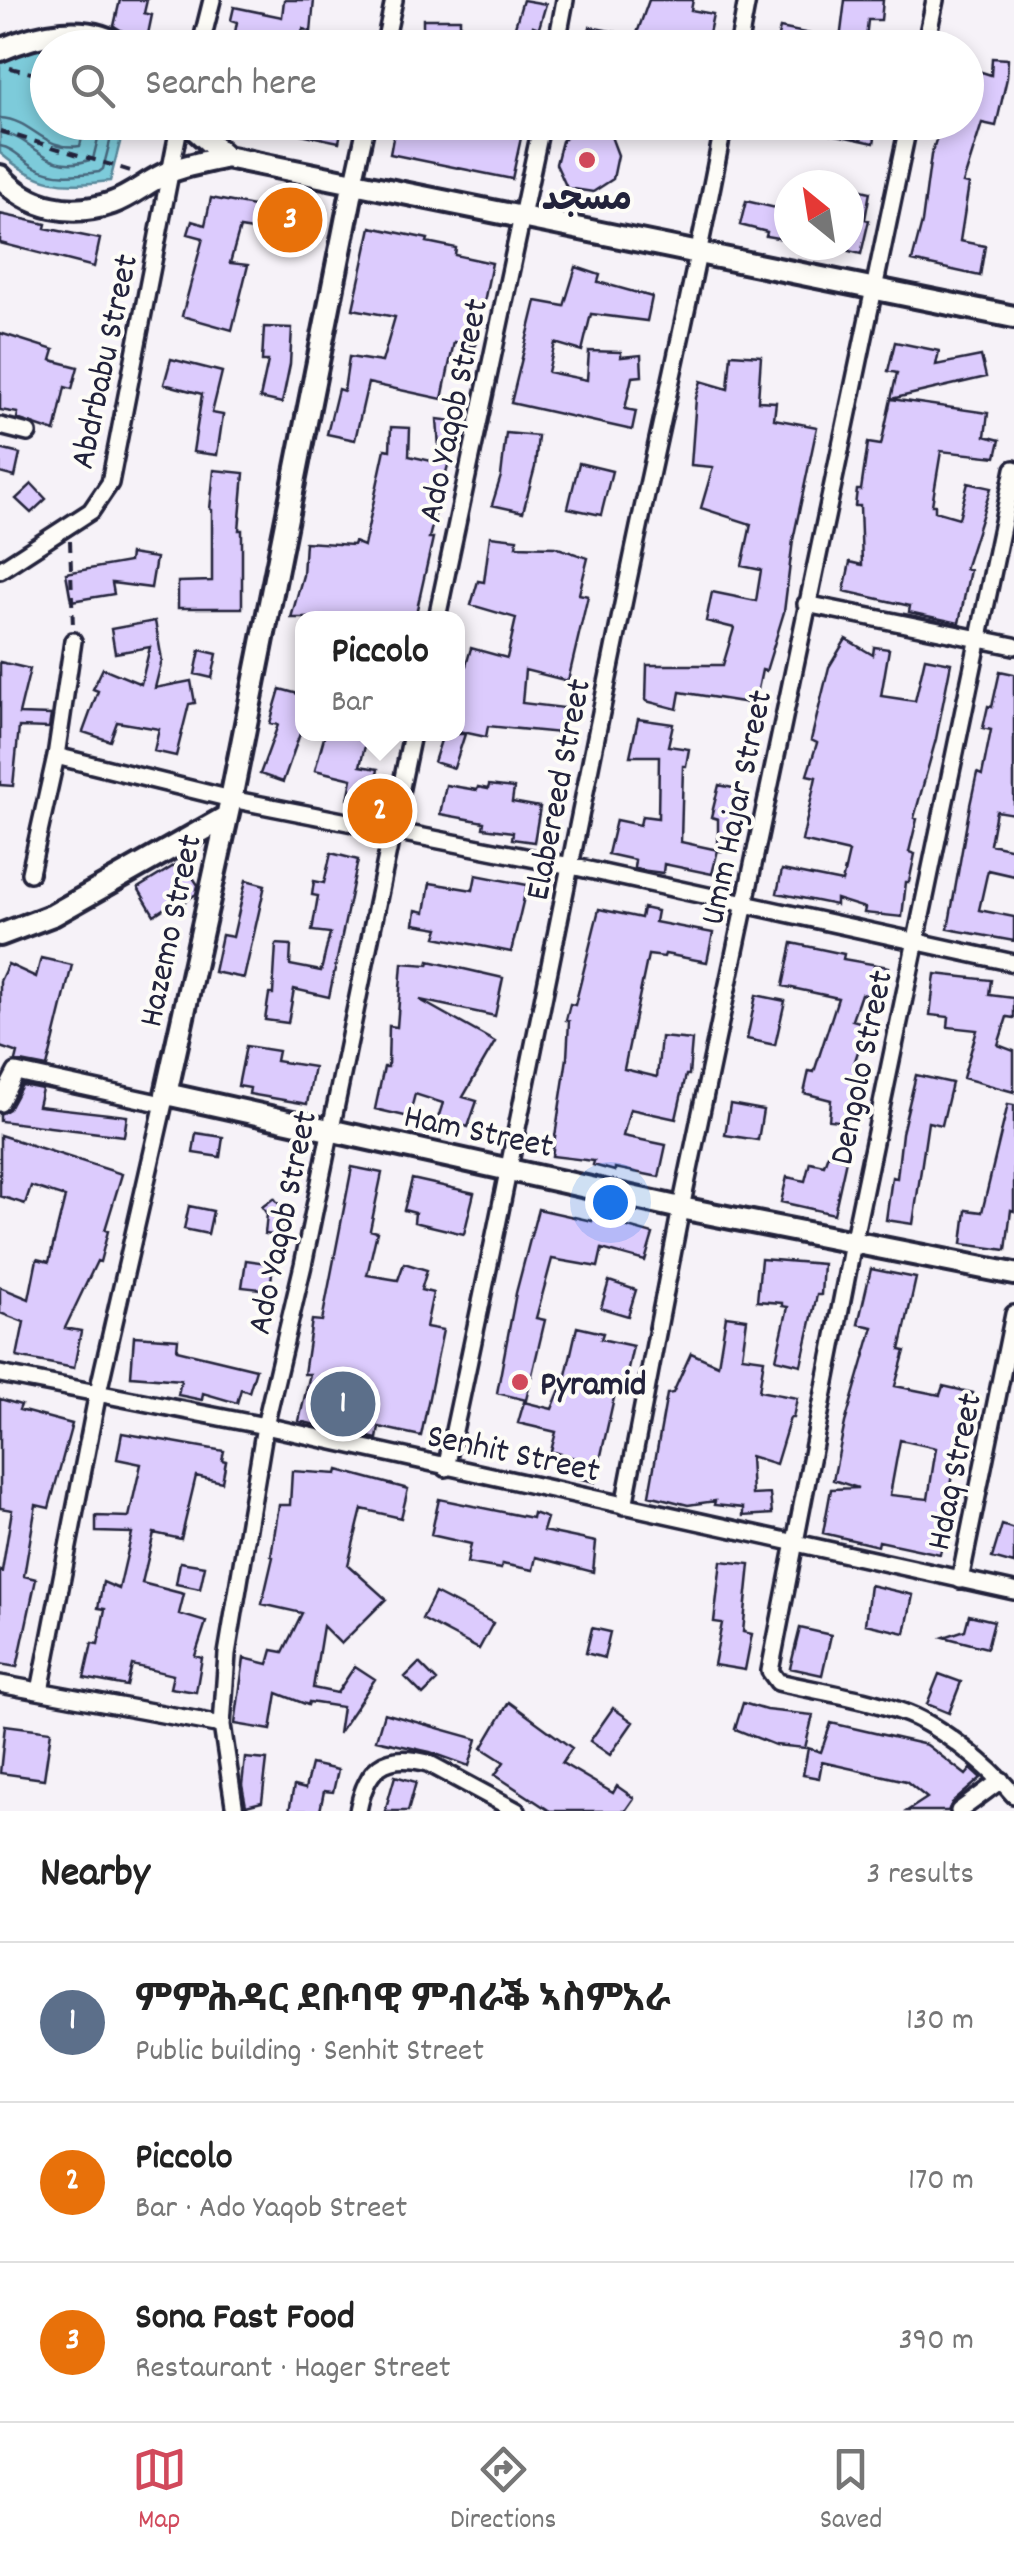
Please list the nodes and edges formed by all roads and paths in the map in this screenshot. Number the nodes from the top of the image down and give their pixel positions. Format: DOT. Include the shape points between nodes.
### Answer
graph roads {
  1 [pos="212,0"];
  2 [pos="394,0"];
  3 [pos="565,0"];
  4 [pos="746,0"];
  5 [pos="936,0"];
  6 [pos="204,30"];
  7 [pos="388,30"];
  8 [pos="559,30"];
  9 [pos="741,30"];
  10 [pos="930,30"];
  11 [pos="30,40"];
  12 [pos="0,50"];
  13 [pos="0,66"];
  14 [pos="30,73"];
  15 [pos="0,130"];
  16 [pos="30,138"];
  17 [pos="37,140"];
  18 [pos="177,140"];
  19 [pos="206,140"];
  20 [pos="363,140"];
  21 [pos="539,140"];
  22 [pos="721,140"];
  23 [pos="906,140"];
  24 [pos="226,157"];
  25 [pos="163,174"];
  26 [pos="0,176"];
  27 [pos="354,181"];
  28 [pos="524,215"];
  29 [pos="700,252"];
  30 [pos="874,289"];
  31 [pos="1014,317"];
  32 [pos="0,426"];
  33 [pos="28,433"];
  34 [pos="1014,469"];
  35 [pos="69,524"];
  36 [pos="0,570"];
  37 [pos="806,604"];
  38 [pos="438,611"];
  39 [pos="978,638"];
  40 [pos="73,642"];
  41 [pos="1014,646"];
  42 [pos="410,741"];
  43 [pos="56,756"];
  44 [pos="228,808"];
  45 [pos="390,832"];
  46 [pos="571,866"];
  47 [pos="30,873"];
  48 [pos="745,904"];
  49 [pos="0,935"];
  50 [pos="916,943"];
  51 [pos="1014,963"];
  52 [pos="164,1099"];
  53 [pos="0,1102"];
  54 [pos="330,1130"];
  55 [pos="510,1169"];
  56 [pos="680,1208"];
  57 [pos="853,1242"];
  58 [pos="1014,1274"];
  59 [pos="1014,1314"];
  60 [pos="0,1374"];
  61 [pos="98,1392"];
  62 [pos="265,1426"];
  63 [pos="446,1468"];
  64 [pos="624,1506"];
  65 [pos="795,1544"];
  66 [pos="960,1580"];
  67 [pos="1014,1591"];
  68 [pos="0,1684"];
  69 [pos="40,1691"];
  70 [pos="222,1725"];
  71 [pos="1001,1780"];
  72 [pos="1014,1795"];
  73 [pos="499,1805"];
  74 [pos="235,1811"];
  75 [pos="358,1811"];
  76 [pos="517,1811"];
  77 [pos="959,1811"];
  1 -- 6 [label="street"];
  2 -- 7 [label="street"];
  3 -- 8 [label="street"];
  4 -- 9 [label="street"];
  5 -- 10 [label="street"];
  11 -- 12 [label="street"];
  13 -- 14 [label="path"];
  15 -- 16 [label="path"];
  17 -- 25 [label="path"];
  18 -- 25 [label="street, Abdrbabu Street"];
  19 -- 24 [label="street"];
  20 -- 27 [label="street"];
  21 -- 28 [label="street, Ado Yaqob Street"];
  22 -- 29 [label="street, Elabereed Street"];
  23 -- 30 [label="street, Umm Hajar Street"];
  24 -- 25 [label="street"];
  24 -- 27 [label="street"];
  25 -- 26 [label="street" via="114,202 76,211 42,205"];
  25 -- 35 [label="street, Abdrbabu Street" via="110,484 90,511"];
  27 -- 28 [label="street"];
  27 -- 44 [label="street, Hazemo Street"];
  28 -- 29 [label="street"];
  28 -- 38 [label="street, Ado Yaqob Street"];
  29 -- 30 [label="street"];
  29 -- 46 [label="street, Elabereed Street"];
  30 -- 31 [label="street"];
  30 -- 37 [label="street, Umm Hajar Street"];
  32 -- 33 [label="street"];
  34 -- 39 [label="street, Dengolo Street"];
  35 -- 36 [label="street, Abdrbabu Street"];
  35 -- 40 [label="path"];
  37 -- 39 [label="street"];
  37 -- 48 [label="street, Umm Hajar Street"];
  39 -- 41 [label="street"];
  39 -- 50 [label="street, Dengolo Street"];
  40 -- 43 [label="street"];
  42 -- 45 [label="street, Ado Yaqob Street"];
  43 -- 44 [label="street"];
  43 -- 47 [label="street"];
  44 -- 45 [label="street"];
  44 -- 49 [label="street" via="53,915"];
  44 -- 52 [label="street, Hazemo Street"];
  45 -- 46 [label="street"];
  45 -- 54 [label="street, Ado Yaqob Street"];
  46 -- 48 [label="street"];
  46 -- 55 [label="street, Elabereed Street"];
  48 -- 50 [label="street"];
  48 -- 56 [label="street, Umm Hajar Street"];
  50 -- 51 [label="street"];
  50 -- 57 [label="street, Dengolo Street"];
  52 -- 53 [label="street" via="16,1072"];
  52 -- 54 [label="street, Ham Street"];
  52 -- 61 [label="street, Hazemo Street"];
  54 -- 55 [label="street, Ham Street"];
  54 -- 62 [label="street, Ado Yaqob Street"];
  55 -- 56 [label="street, Ham Street"];
  55 -- 63 [label="street, Elabereed Street"];
  56 -- 57 [label="street, Ham Street"];
  56 -- 64 [label="street, Umm Hajar Street"];
  57 -- 58 [label="street, Ham Street"];
  57 -- 65 [label="street, Dengolo Street"];
  59 -- 66 [label="street, Hdaq Street"];
  60 -- 61 [label="street, Senhit Street"];
  61 -- 62 [label="street, Senhit Street"];
  61 -- 69 [label="street, Hazemo Street"];
  62 -- 63 [label="street, Senhit Street"];
  62 -- 70 [label="street, Ado Yaqob Street" via="227,1654"];
  63 -- 64 [label="street, Senhit Street"];
  64 -- 65 [label="street, Senhit Street"];
  65 -- 66 [label="street, Senhit Street"];
  65 -- 71 [label="street, Dengolo Street" via="770,1671 778,1682 911,1715"];
  66 -- 67 [label="street, Senhit Street"];
  68 -- 69 [label="street"];
  69 -- 70 [label="street"];
  70 -- 74 [label="street, Ado Yaqob Street"];
  71 -- 72 [label="street"];
  71 -- 77 [label="street"];
  73 -- 75 [label="street" via="428,1763 402,1760 370,1774"];
  73 -- 76 [label="street"];
}
